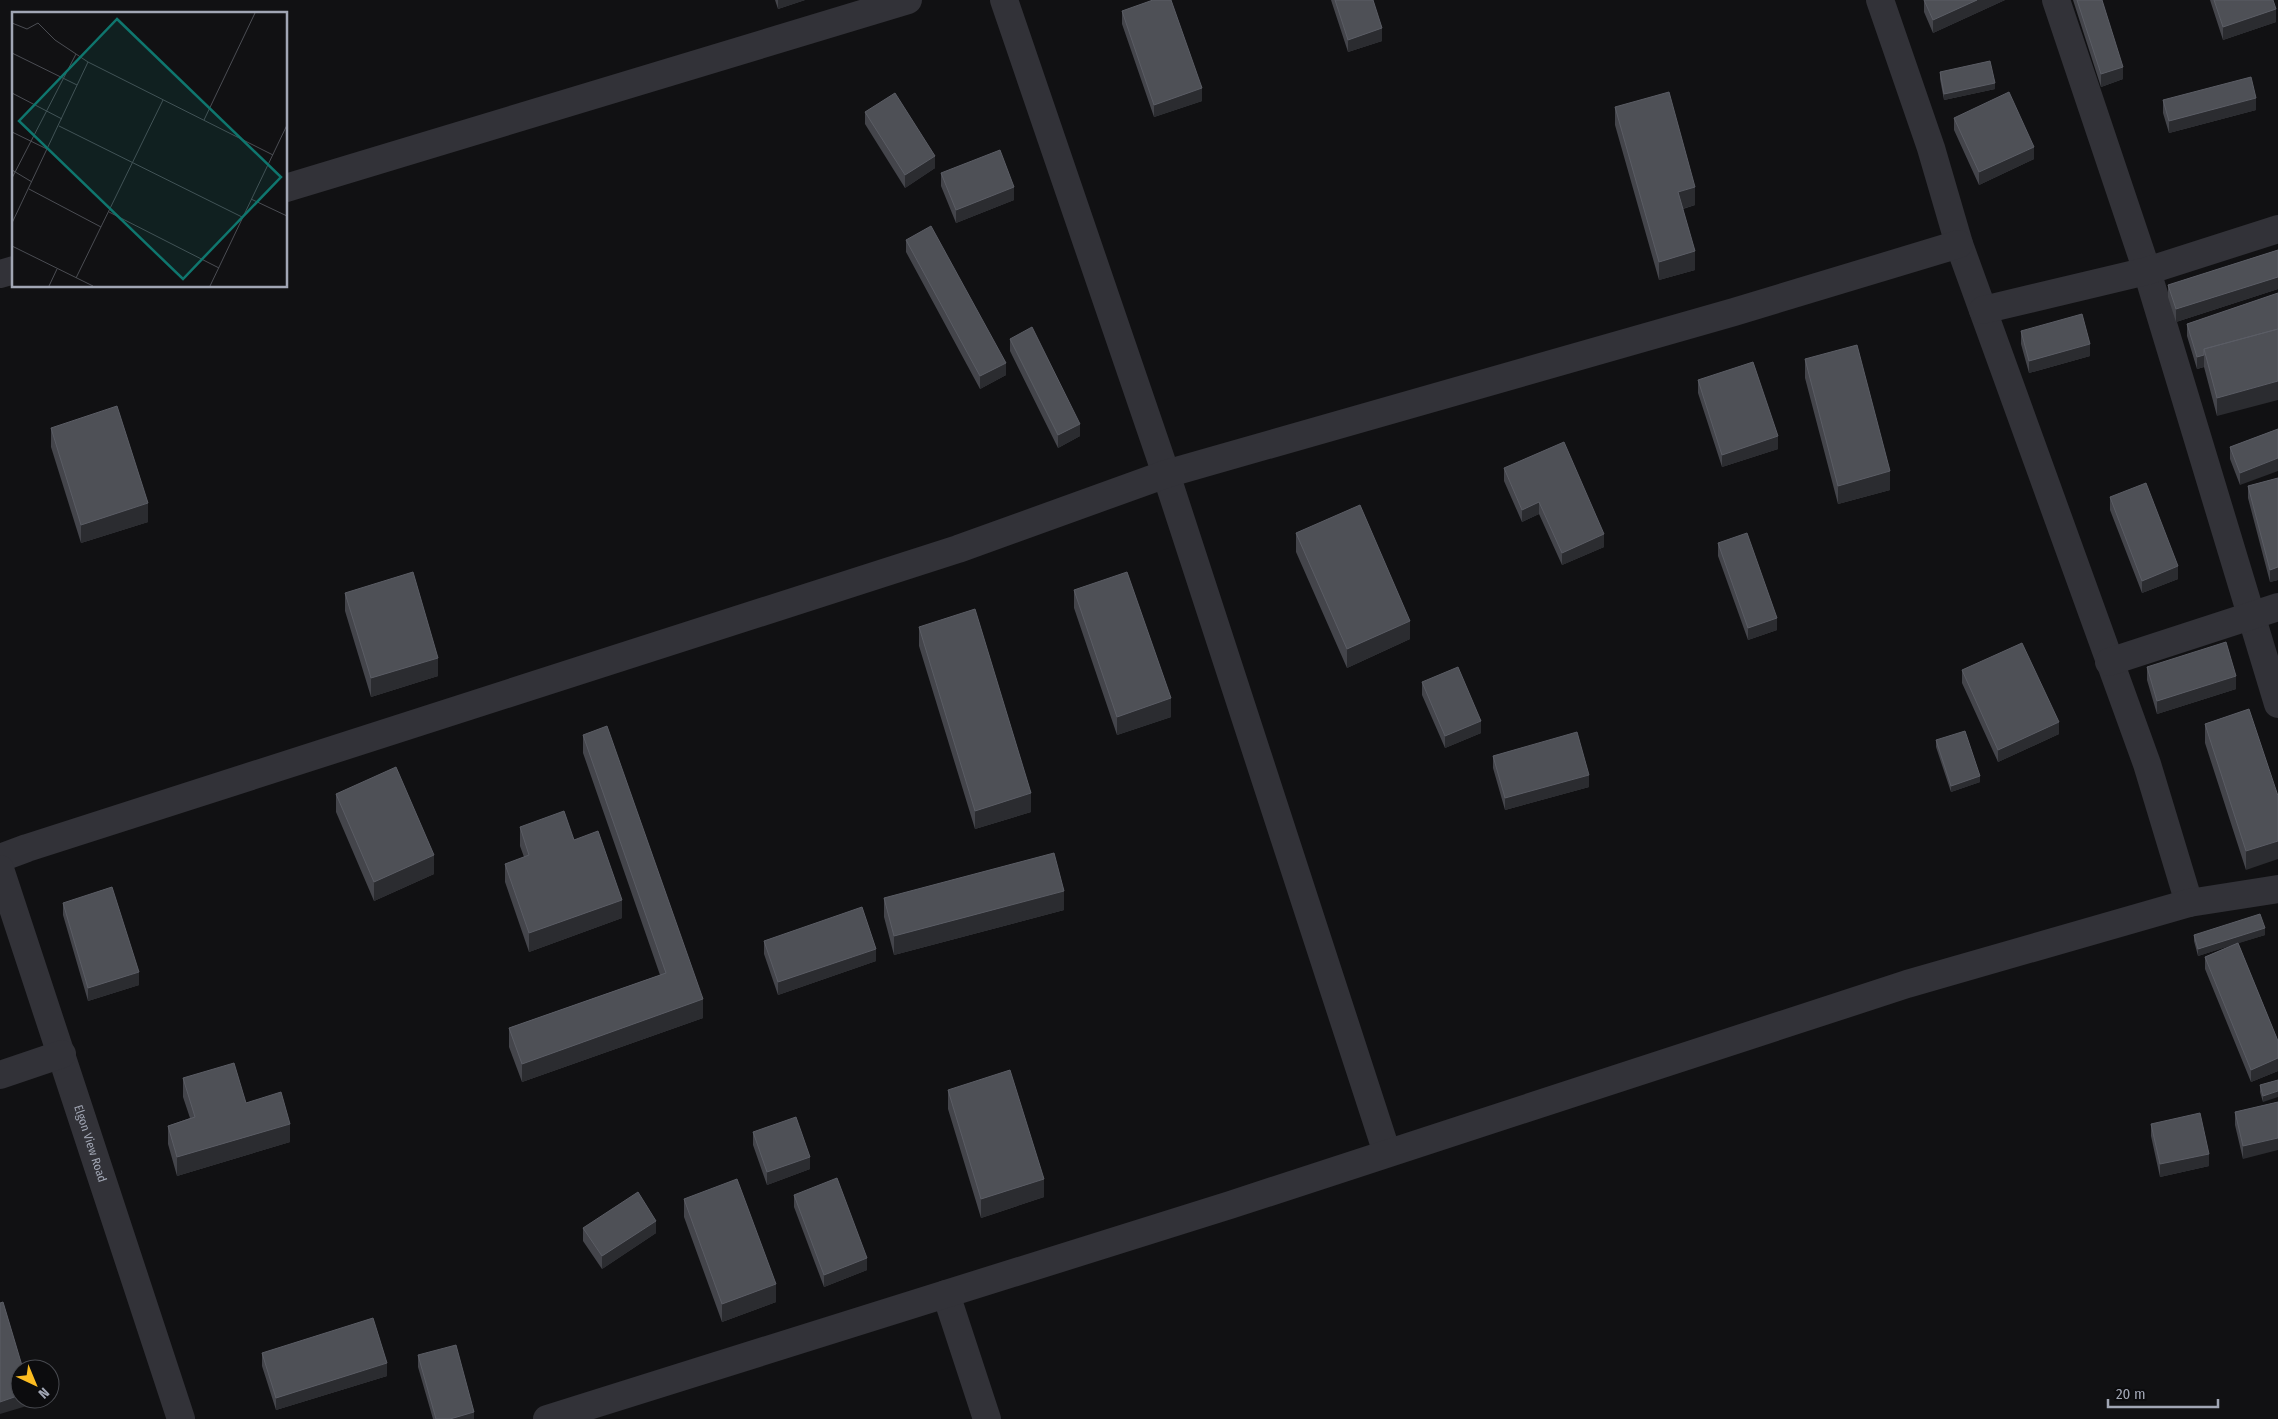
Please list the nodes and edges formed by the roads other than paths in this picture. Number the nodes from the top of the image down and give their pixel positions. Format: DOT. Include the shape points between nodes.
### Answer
graph roads {
  1 [pos="908,0"];
  2 [pos="1004,0"];
  3 [pos="1880,0"];
  4 [pos="2056,0"];
  5 [pos="288,187"];
  6 [pos="2278,229"];
  7 [pos="1959,244"];
  8 [pos="2147,271"];
  9 [pos="1983,310"];
  10 [pos="1166,474"];
  11 [pos="2278,607"];
  12 [pos="2252,615"];
  13 [pos="2109,662"];
  14 [pos="2278,704"];
  15 [pos="0,858"];
  16 [pos="0,869"];
  17 [pos="2278,889"];
  18 [pos="2189,903"];
  19 [pos="62,1054"];
  20 [pos="0,1075"];
  21 [pos="1388,1153"];
  22 [pos="946,1294"];
  23 [pos="181,1419"];
  24 [pos="547,1419"];
  25 [pos="988,1419"];
  1 -- 5 [label="street"];
  2 -- 10 [label="street"];
  3 -- 7 [label="street" via="1931,148"];
  4 -- 8 [label="street"];
  6 -- 8 [label="street"];
  7 -- 9 [label="street"];
  7 -- 10 [label="street" via="1734,312"];
  8 -- 9 [label="street"];
  8 -- 12 [label="street"];
  9 -- 13 [label="street"];
  10 -- 15 [label="street" via="958,549"];
  10 -- 21 [label="street"];
  11 -- 12 [label="street"];
  12 -- 13 [label="street"];
  12 -- 14 [label="street"];
  13 -- 18 [label="street" via="2147,764"];
  16 -- 19 [label="street, Elgon View Road"];
  17 -- 18 [label="street"];
  18 -- 21 [label="street" via="1906,984"];
  19 -- 20 [label="street"];
  19 -- 23 [label="street, Elgon View Road"];
  21 -- 22 [label="street"];
  22 -- 24 [label="street"];
  22 -- 25 [label="street"];
}
